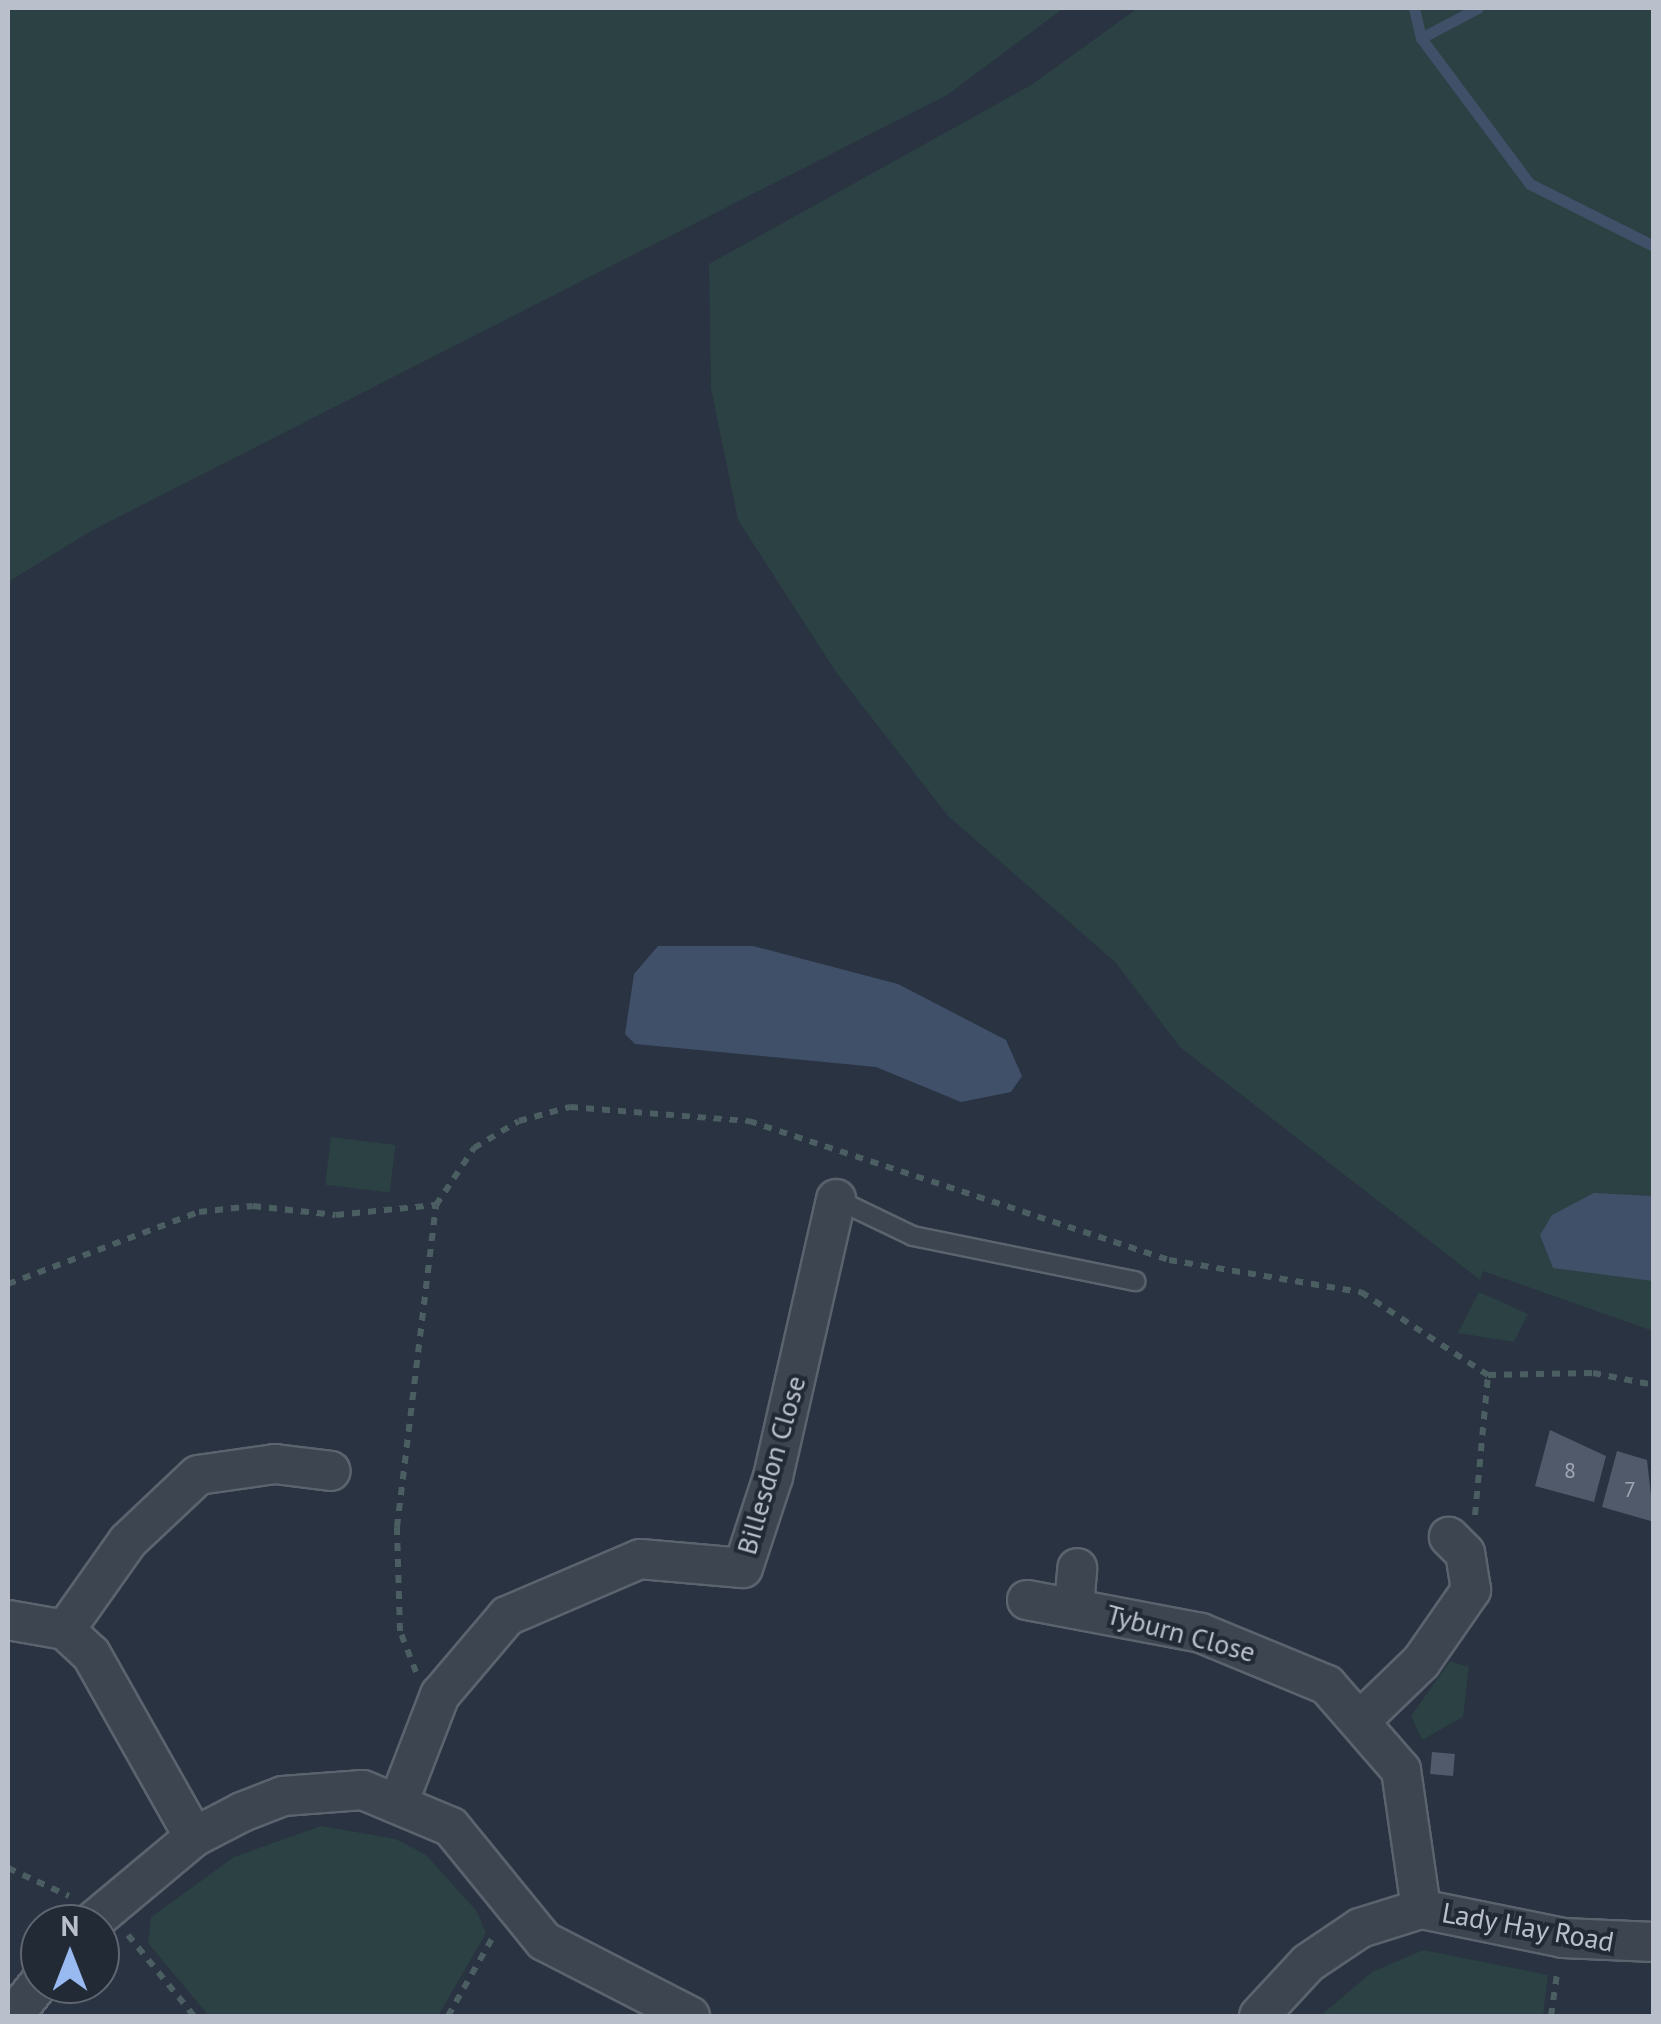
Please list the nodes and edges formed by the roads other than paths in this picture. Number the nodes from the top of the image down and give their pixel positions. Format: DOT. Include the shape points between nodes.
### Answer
graph roads {
  1 [pos="836,1199"];
  2 [pos="1135,1282"];
  3 [pos="331,1471"];
  4 [pos="1457,1545"];
  5 [pos="1077,1568"];
  6 [pos="1027,1600"];
  7 [pos="1074,1606"];
  8 [pos="8,1620"];
  9 [pos="66,1630"];
  10 [pos="1364,1718"];
  11 [pos="399,1801"];
  12 [pos="194,1837"];
  13 [pos="112,1904"];
  14 [pos="1420,1910"];
  15 [pos="1654,1942"];
  16 [pos="690,2016"];
  17 [pos="1259,2016"];
  1 -- 2 [label="lane" via="913,1236"];
  1 -- 11 [label="street, Billesdon Close" via="774,1477 743,1568 640,1559 507,1616 440,1695"];
  3 -- 9 [label="street" via="276,1464 198,1475 128,1541"];
  4 -- 10 [label="street" via="1472,1590 1421,1662"];
  5 -- 7 [label="street, Tyburn Close"];
  6 -- 7 [label="street, Tyburn Close"];
  7 -- 10 [label="street, Tyburn Close" via="1267,1655 1328,1685"];
  8 -- 9 [label="street"];
  9 -- 12 [label="street" via="113,1685"];
  10 -- 14 [label="street, Tyburn Close" via="1410,1799"];
  11 -- 12 [label="street" via="363,1790 283,1796"];
  11 -- 16 [label="street" via="451,1827 512,1902 577,1963"];
  12 -- 13 [label="street"];
  14 -- 15 [label="street, Lady Hay Road" via="1581,1940"];
  14 -- 17 [label="street, Lady Hay Road" via="1334,1945"];
}
